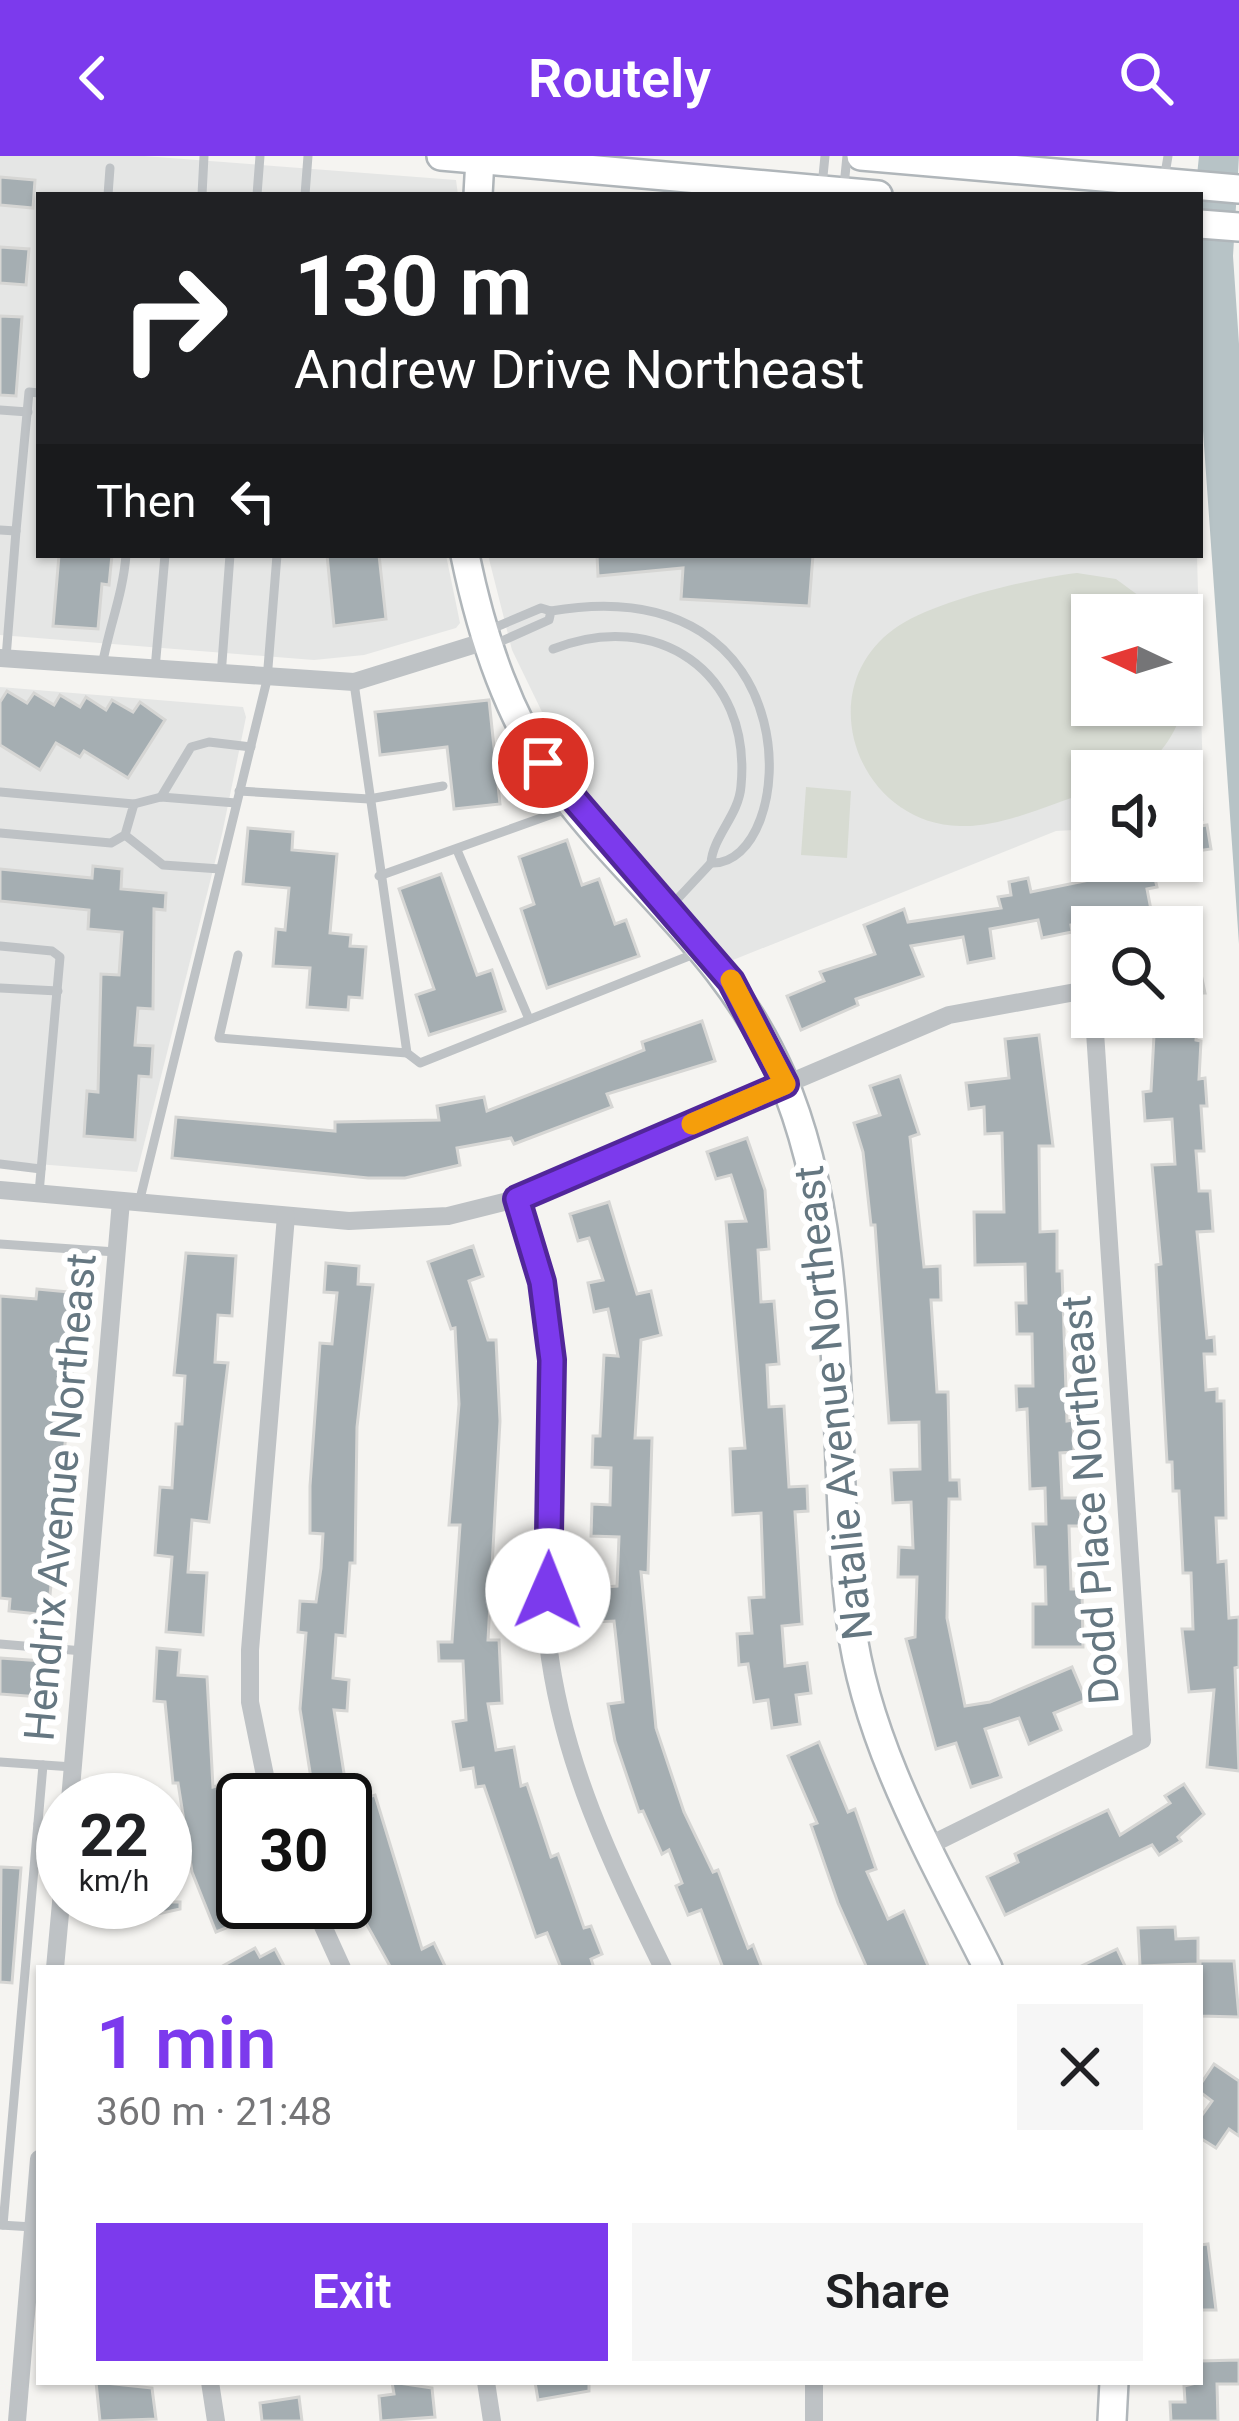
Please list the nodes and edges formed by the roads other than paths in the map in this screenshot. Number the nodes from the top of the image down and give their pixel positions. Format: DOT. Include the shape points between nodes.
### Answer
graph roads {
  1 [pos="204,156"];
  2 [pos="260,156"];
  3 [pos="308,156"];
  4 [pos="441,156"];
  5 [pos="825,156"];
  6 [pos="847,156"];
  7 [pos="861,156"];
  8 [pos="480,159"];
  9 [pos="110,168"];
  10 [pos="1173,174"];
  11 [pos="1239,189"];
  12 [pos="108,192"];
  13 [pos="202,192"];
  14 [pos="257,192"];
  15 [pos="304,192"];
  16 [pos="478,192"];
  17 [pos="836,192"];
  18 [pos="1203,224"];
  19 [pos="1239,227"];
  20 [pos="36,393"];
  21 [pos="0,410"];
  22 [pos="28,412"];
  23 [pos="0,530"];
  24 [pos="16,531"];
  25 [pos="126,558"];
  26 [pos="165,558"];
  27 [pos="230,558"];
  28 [pos="277,558"];
  29 [pos="465,558"];
  30 [pos="486,640"];
  31 [pos="553,649"];
  32 [pos="3,658"];
  33 [pos="102,666"];
  34 [pos="155,670"];
  35 [pos="221,676"];
  36 [pos="267,680"];
  37 [pos="354,682"];
  38 [pos="250,747"];
  39 [pos="443,786"];
  40 [pos="0,792"];
  41 [pos="161,797"];
  42 [pos="238,797"];
  43 [pos="369,800"];
  44 [pos="134,804"];
  45 [pos="576,806"];
  46 [pos="0,833"];
  47 [pos="124,835"];
  48 [pos="457,850"];
  49 [pos="711,862"];
  50 [pos="220,868"];
  51 [pos="379,876"];
  52 [pos="669,908"];
  53 [pos="0,946"];
  54 [pos="704,950"];
  55 [pos="238,955"];
  56 [pos="0,988"];
  57 [pos="58,992"];
  58 [pos="1071,993"];
  59 [pos="530,1019"];
  60 [pos="1095,1038"];
  61 [pos="407,1053"];
  62 [pos="785,1084"];
  63 [pos="0,1164"];
  64 [pos="41,1168"];
  65 [pos="0,1190"];
  66 [pos="39,1193"];
  67 [pos="517,1199"];
  68 [pos="130,1202"];
  69 [pos="286,1216"];
  70 [pos="0,1244"];
  71 [pos="116,1252"];
  72 [pos="0,1644"];
  73 [pos="83,1651"];
  74 [pos="0,1762"];
  75 [pos="44,1765"];
  76 [pos="73,1767"];
  77 [pos="43,1773"];
  78 [pos="72,1773"];
  79 [pos="264,1773"];
  80 [pos="928,1846"];
  81 [pos="36,1847"];
  82 [pos="59,1929"];
  83 [pos="325,1929"];
  84 [pos="56,1965"];
  85 [pos="342,1965"];
  86 [pos="662,1965"];
  87 [pos="987,1965"];
  88 [pos="9,2156"];
  89 [pos="36,2158"];
  90 [pos="36,2192"];
  91 [pos="2,2225"];
  92 [pos="33,2227"];
  93 [pos="210,2385"];
  94 [pos="486,2385"];
  95 [pos="814,2385"];
  96 [pos="1114,2385"];
  97 [pos="16,2421"];
  98 [pos="216,2421"];
  99 [pos="492,2421"];
  100 [pos="814,2421"];
  101 [pos="1112,2421"];
  1 -- 13 [label="lane"];
  2 -- 14 [label="lane"];
  3 -- 15 [label="lane"];
  4 -- 8 [label="street"];
  5 -- 17 [label="lane"];
  6 -- 17 [label="lane"];
  7 -- 10 [label="street"];
  8 -- 16 [label="street"];
  8 -- 17 [label="street"];
  9 -- 12 [label="lane"];
  10 -- 11 [label="street"];
  18 -- 19 [label="street"];
  20 -- 22 [label="lane" via="29,392"];
  21 -- 22 [label="lane"];
  22 -- 24 [label="lane"];
  23 -- 24 [label="lane"];
  24 -- 32 [label="lane"];
  25 -- 33 [label="lane"];
  26 -- 34 [label="lane"];
  27 -- 35 [label="lane"];
  28 -- 36 [label="lane"];
  29 -- 30 [label="street, Natalie Avenue Northeast"];
  30 -- 37 [label="street"];
  30 -- 45 [label="street, Natalie Avenue Northeast" via="535,749"];
  30 -- 49 [label="lane" via="549,620 551,611 606,604 655,609 695,625 734,658 758,698 770,765 744,849"];
  31 -- 49 [label="lane" via="587,634 644,637 679,650 712,679 735,713 742,779 740,802"];
  32 -- 33 [label="street"];
  33 -- 34 [label="street"];
  34 -- 35 [label="street"];
  35 -- 36 [label="street"];
  36 -- 37 [label="street"];
  36 -- 38 [label="lane"];
  37 -- 43 [label="lane"];
  38 -- 41 [label="lane" via="191,747"];
  38 -- 42 [label="lane"];
  39 -- 43 [label="lane"];
  40 -- 44 [label="lane"];
  41 -- 42 [label="lane"];
  41 -- 44 [label="lane"];
  42 -- 43 [label="lane"];
  42 -- 50 [label="lane"];
  43 -- 51 [label="lane"];
  44 -- 47 [label="lane"];
  45 -- 48 [label="lane"];
  45 -- 52 [label="street, Natalie Avenue Northeast"];
  46 -- 47 [label="lane" via="111,843"];
  47 -- 50 [label="lane" via="163,865"];
  48 -- 51 [label="lane"];
  48 -- 59 [label="lane"];
  49 -- 52 [label="lane"];
  50 -- 68 [label="lane"];
  51 -- 61 [label="lane"];
  52 -- 54 [label="street, Natalie Avenue Northeast"];
  53 -- 57 [label="lane" via="60,957"];
  54 -- 59 [label="lane"];
  54 -- 62 [label="street, Natalie Avenue Northeast" via="731,981"];
  55 -- 61 [label="lane" via="219,1038"];
  56 -- 57 [label="lane"];
  57 -- 64 [label="lane"];
  58 -- 62 [label="street" via="950,1015"];
  59 -- 61 [label="lane" via="420,1063"];
  60 -- 80 [label="street, Dodd Place Northeast" via="1142,1740"];
  62 -- 67 [label="street"];
  62 -- 80 [label="street, Natalie Avenue Northeast" via="825,1238 851,1626 882,1743"];
  63 -- 64 [label="lane"];
  64 -- 66 [label="lane"];
  65 -- 66 [label="street"];
  66 -- 68 [label="street"];
  67 -- 69 [label="street" via="402,1221"];
  67 -- 86 [label="street" via="542,1282 552,1360 548,1637 558,1709 580,1790"];
  68 -- 69 [label="street"];
  68 -- 71 [label="street, Hendrix Avenue Northeast"];
  69 -- 79 [label="street" via="250,1650 250,1702"];
  70 -- 71 [label="lane"];
  71 -- 73 [label="street, Hendrix Avenue Northeast"];
  72 -- 73 [label="lane"];
  73 -- 76 [label="street, Hendrix Avenue Northeast"];
  74 -- 75 [label="lane"];
  75 -- 76 [label="lane"];
  75 -- 77 [label="lane"];
  76 -- 78 [label="street, Hendrix Avenue Northeast"];
  80 -- 87 [label="street, Natalie Avenue Northeast"];
  81 -- 88 [label="lane"];
  82 -- 84 [label="street"];
  83 -- 85 [label="street"];
  88 -- 89 [label="lane"];
  88 -- 91 [label="lane"];
  90 -- 92 [label="street"];
  91 -- 92 [label="lane"];
  92 -- 97 [label="street"];
  93 -- 98 [label="street"];
  94 -- 99 [label="street"];
  95 -- 100 [label="street"];
  96 -- 101 [label="street"];
}
